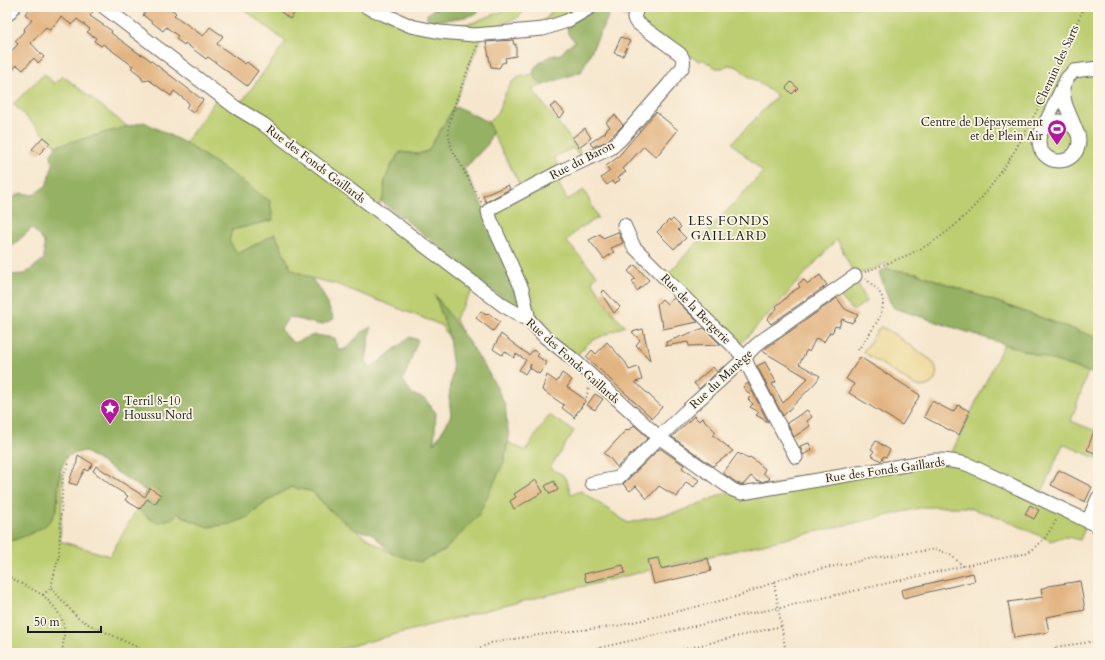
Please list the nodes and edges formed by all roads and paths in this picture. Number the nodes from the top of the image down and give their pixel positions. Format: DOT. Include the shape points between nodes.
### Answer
graph roads {
  1 [pos="14,7"];
  2 [pos="104,7"];
  3 [pos="367,7"];
  4 [pos="591,7"];
  5 [pos="637,7"];
  6 [pos="1084,7"];
  7 [pos="7,15"];
  8 [pos="482,34"];
  9 [pos="1098,68"];
  10 [pos="1063,85"];
  11 [pos="1040,134"];
  12 [pos="1077,134"];
  13 [pos="488,211"];
  14 [pos="624,225"];
  15 [pos="855,276"];
  16 [pos="529,320"];
  17 [pos="858,350"];
  18 [pos="745,358"];
  19 [pos="594,379"];
  20 [pos="574,418"];
  21 [pos="660,438"];
  22 [pos="796,457"];
  23 [pos="69,463"];
  24 [pos="592,483"];
  25 [pos="1098,498"];
  26 [pos="1063,509"];
  27 [pos="1093,524"];
  28 [pos="963,566"];
  29 [pos="7,576"];
  30 [pos="774,582"];
  31 [pos="51,587"];
  32 [pos="43,595"];
  33 [pos="779,608"];
  34 [pos="782,626"];
  35 [pos="1098,641"];
  36 [pos="139,648"];
  37 [pos="785,648"];
  38 [pos="391,652"];
  39 [pos="62,653"];
  40 [pos="403,653"];
  41 [pos="409,653"];
  42 [pos="470,653"];
  43 [pos="578,653"];
  44 [pos="667,653"];
  45 [pos="766,653"];
  46 [pos="786,653"];
  47 [pos="1057,653"];
  1 -- 7 [label="street"];
  2 -- 16 [label="street, Rue des Fonds Gaillards" via="478,287"];
  3 -- 8 [label="street" via="411,26 440,32"];
  4 -- 8 [label="street" via="567,21 543,29"];
  5 -- 13 [label="street, Rue du Baron" via="634,18 636,22 680,54 684,59 683,65 611,148 554,174"];
  6 -- 15 [label="path, Chemin des Sarts" via="1025,132 1002,169 970,211 936,240 912,254"];
  8 -- 13 [label="path" via="452,109 448,129 451,147 482,205"];
  9 -- 10 [label="street" via="1074,71"];
  10 -- 11 [label="street"];
  10 -- 12 [label="street" via="1064,101"];
  11 -- 12 [label="street" via="1049,124 1055,122 1068,124"];
  11 -- 12 [label="street" via="1040,147 1043,153 1047,158 1059,161 1066,160 1076,152 1079,140"];
  13 -- 16 [label="street" via="522,289"];
  14 -- 18 [label="street, Rue de la Bergerie" via="634,247"];
  15 -- 17 [label="path" via="865,279 873,286 881,295 883,302 881,316"];
  15 -- 18 [label="street, Rue du Manège" via="764,340"];
  16 -- 19 [label="street, Rue des Fonds Gaillards"];
  18 -- 21 [label="street, Rue du Manège"];
  18 -- 22 [label="street, Rue de la Bergerie"];
  19 -- 20 [label="path" via="586,399"];
  19 -- 21 [label="street, Rue des Fonds Gaillards"];
  21 -- 24 [label="street, Rue du Manège" via="618,478"];
  21 -- 26 [label="street, Rue des Fonds Gaillards" via="732,490 741,493 935,460 948,460 969,465"];
  23 -- 31 [label="path" via="63,475 59,555"];
  25 -- 27 [label="street"];
  26 -- 27 [label="street, Rue des Fonds Gaillards"];
  26 -- 28 [label="path" via="1045,538 1032,550"];
  28 -- 30 [label="path" via="952,556 937,549 874,558 796,574"];
  28 -- 33 [label="path"];
  29 -- 32 [label="path"];
  30 -- 33 [label="path"];
  30 -- 42 [label="path" via="736,597 617,626 491,643"];
  31 -- 32 [label="path"];
  31 -- 36 [label="path" via="78,618"];
  32 -- 39 [label="path" via="62,619"];
  33 -- 34 [label="path"];
  33 -- 43 [label="path"];
  34 -- 37 [label="path"];
  34 -- 44 [label="path"];
  35 -- 47 [label="path" via="1055,647"];
  37 -- 45 [label="path"];
  37 -- 46 [label="path"];
  38 -- 40 [label="path"];
  41 -- 42 [label="path" via="444,650"];
}
